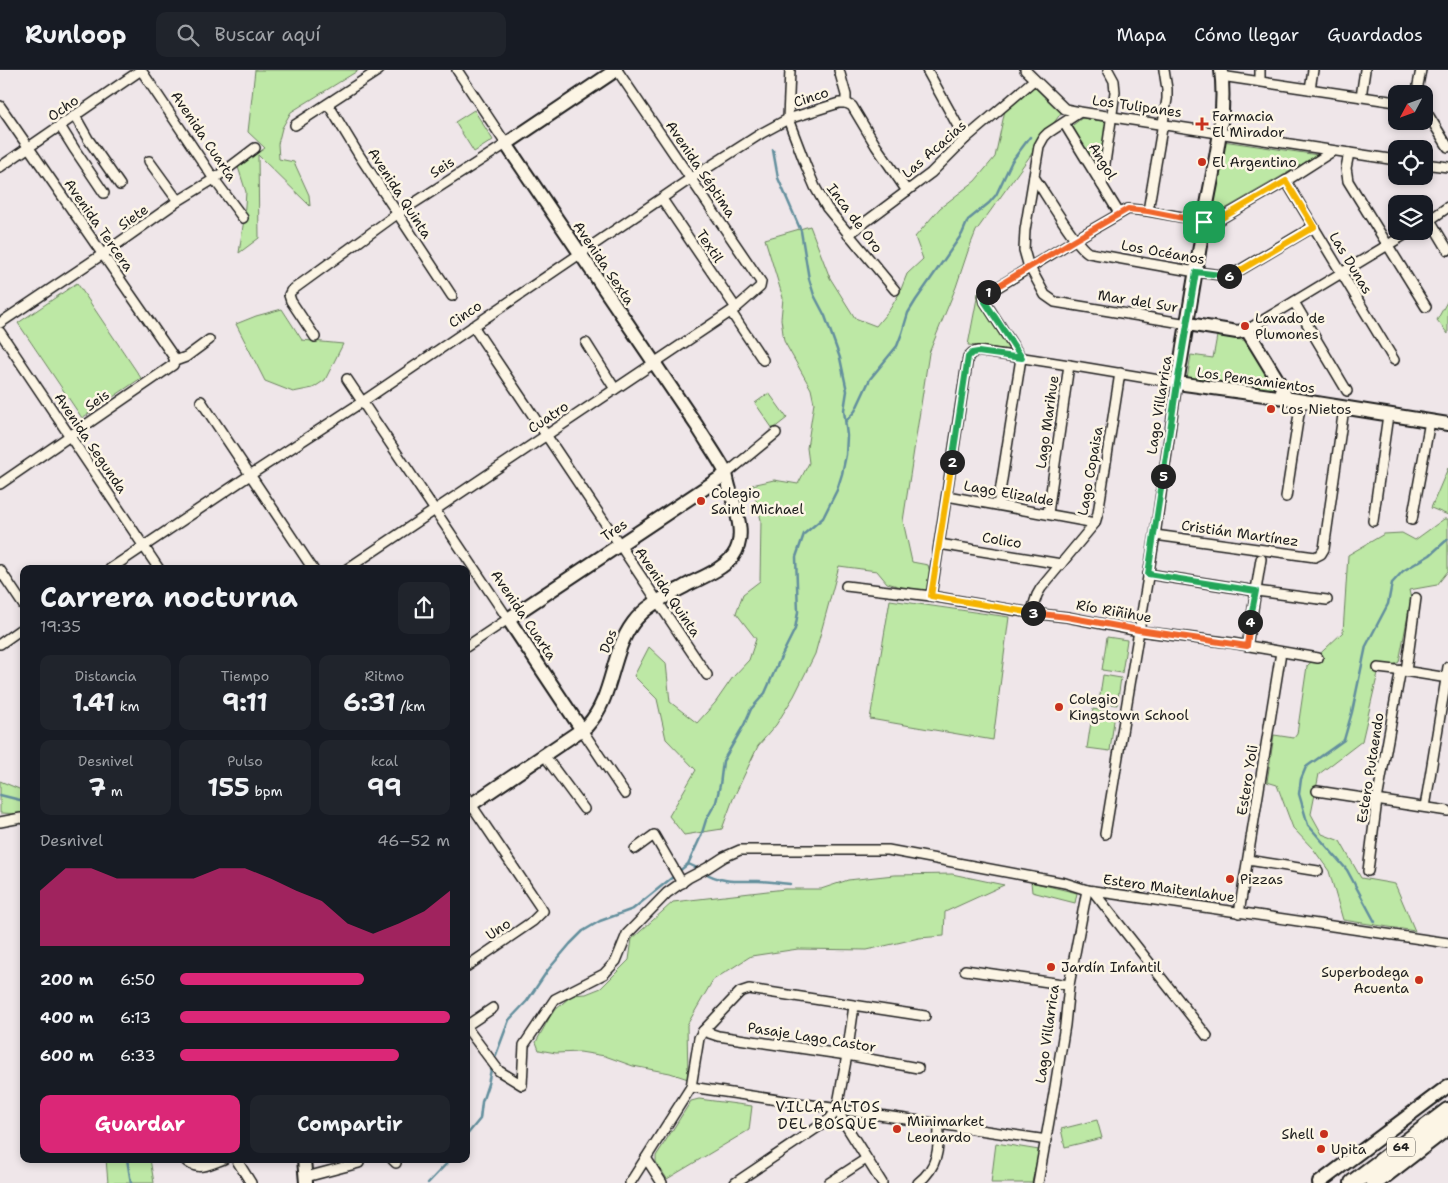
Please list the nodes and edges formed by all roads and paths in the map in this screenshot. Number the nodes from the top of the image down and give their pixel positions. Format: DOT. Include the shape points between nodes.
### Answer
graph roads {
  1 [pos="141,70"];
  2 [pos="379,70"];
  3 [pos="457,70"];
  4 [pos="616,70"];
  5 [pos="790,70"];
  6 [pos="839,70"];
  7 [pos="927,70"];
  8 [pos="1025,70"];
  9 [pos="1108,70"];
  10 [pos="1164,70"];
  11 [pos="1260,70"];
  12 [pos="1313,70"];
  13 [pos="1365,70"];
  14 [pos="1420,70"];
  15 [pos="1221,73"];
  16 [pos="1034,80"];
  17 [pos="1260,81"];
  18 [pos="1418,85"];
  19 [pos="1310,89"];
  20 [pos="1361,97"];
  21 [pos="1388,101"];
  22 [pos="846,103"];
  23 [pos="328,104"];
  24 [pos="0,106"];
  25 [pos="1080,112"];
  26 [pos="75,116"];
  27 [pos="1111,117"];
  28 [pos="788,119"];
  29 [pos="1064,123"];
  30 [pos="1433,123"];
  31 [pos="1163,124"];
  32 [pos="295,125"];
  33 [pos="60,126"];
  34 [pos="1219,132"];
  35 [pos="965,139"];
  36 [pos="506,144"];
  37 [pos="1448,147"];
  38 [pos="29,148"];
  39 [pos="255,148"];
  40 [pos="1333,151"];
  41 [pos="1348,153"];
  42 [pos="1388,159"];
  43 [pos="149,161"];
  44 [pos="1433,165"];
  45 [pos="0,167"];
  46 [pos="1448,167"];
  47 [pos="1034,177"];
  48 [pos="214,179"];
  49 [pos="690,179"];
  50 [pos="1286,181"];
  51 [pos="1102,184"];
  52 [pos="120,185"];
  53 [pos="907,191"];
  54 [pos="104,193"];
  55 [pos="662,199"];
  56 [pos="178,201"];
  57 [pos="1448,207"];
  58 [pos="1148,211"];
  59 [pos="1119,213"];
  60 [pos="396,214"];
  61 [pos="243,218"];
  62 [pos="1433,218"];
  63 [pos="1203,225"];
  64 [pos="1314,227"];
  65 [pos="1433,230"];
  66 [pos="848,235"];
  67 [pos="1076,239"];
  68 [pos="1396,240"];
  69 [pos="1388,245"];
  70 [pos="1448,250"];
  71 [pos="103,254"];
  72 [pos="580,254"];
  73 [pos="1029,268"];
  74 [pos="1196,272"];
  75 [pos="1341,273"];
  76 [pos="761,284"];
  77 [pos="895,290"];
  78 [pos="452,296"];
  79 [pos="1294,302"];
  80 [pos="1426,307"];
  81 [pos="734,310"];
  82 [pos="0,323"];
  83 [pos="1188,324"];
  84 [pos="472,326"];
  85 [pos="1247,330"];
  86 [pos="0,332"];
  87 [pos="315,338"];
  88 [pos="209,340"];
  89 [pos="586,343"];
  90 [pos="1022,358"];
  91 [pos="763,360"];
  92 [pos="1394,360"];
  93 [pos="175,361"];
  94 [pos="654,363"];
  95 [pos="1069,364"];
  96 [pos="1120,373"];
  97 [pos="347,379"];
  98 [pos="1177,384"];
  99 [pos="615,389"];
  100 [pos="1348,391"];
  101 [pos="1285,398"];
  102 [pos="201,401"];
  103 [pos="1302,401"];
  104 [pos="362,402"];
  105 [pos="1344,408"];
  106 [pos="1388,415"];
  107 [pos="1430,421"];
  108 [pos="1448,424"];
  109 [pos="776,433"];
  110 [pos="546,435"];
  111 [pos="70,436"];
  112 [pos="250,474"];
  113 [pos="726,474"];
  114 [pos="0,484"];
  115 [pos="947,496"];
  116 [pos="1286,497"];
  117 [pos="998,505"];
  118 [pos="435,510"];
  119 [pos="1048,513"];
  120 [pos="1412,520"];
  121 [pos="1373,521"];
  122 [pos="1095,523"];
  123 [pos="1155,535"];
  124 [pos="939,544"];
  125 [pos="620,545"];
  126 [pos="143,546"];
  127 [pos="1261,559"];
  128 [pos="1061,564"];
  129 [pos="116,565"];
  130 [pos="156,565"];
  131 [pos="311,565"];
  132 [pos="353,565"];
  133 [pos="0,570"];
  134 [pos="1148,574"];
  135 [pos="846,586"];
  136 [pos="1256,591"];
  137 [pos="931,596"];
  138 [pos="1416,598"];
  139 [pos="20,600"];
  140 [pos="1327,600"];
  141 [pos="658,601"];
  142 [pos="1031,613"];
  143 [pos="508,619"];
  144 [pos="20,630"];
  145 [pos="1139,630"];
  146 [pos="0,644"];
  147 [pos="470,644"];
  148 [pos="1247,646"];
  149 [pos="1281,652"];
  150 [pos="1318,658"];
  151 [pos="1448,667"];
  152 [pos="1378,668"];
  153 [pos="1404,671"];
  154 [pos="707,675"];
  155 [pos="1447,678"];
  156 [pos="582,730"];
  157 [pos="544,755"];
  158 [pos="1317,791"];
  159 [pos="625,794"];
  160 [pos="1377,800"];
  161 [pos="470,802"];
  162 [pos="470,806"];
  163 [pos="1425,807"];
  164 [pos="584,809"];
  165 [pos="1448,811"];
  166 [pos="20,818"];
  167 [pos="0,822"];
  168 [pos="1105,834"];
  169 [pos="635,850"];
  170 [pos="1248,860"];
  171 [pos="1318,871"];
  172 [pos="1368,871"];
  173 [pos="682,882"];
  174 [pos="1090,891"];
  175 [pos="1239,913"];
  176 [pos="1448,944"];
  177 [pos="470,964"];
  178 [pos="964,970"];
  179 [pos="1069,985"];
  180 [pos="854,1006"];
  181 [pos="493,1008"];
  182 [pos="925,1016"];
  183 [pos="470,1023"];
  184 [pos="470,1031"];
  185 [pos="703,1031"];
  186 [pos="1206,1036"];
  187 [pos="847,1055"];
  188 [pos="918,1068"];
  189 [pos="1448,1086"];
  190 [pos="691,1087"];
  191 [pos="837,1109"];
  192 [pos="1448,1111"];
  193 [pos="939,1124"];
  194 [pos="1448,1126"];
  195 [pos="1046,1140"];
  196 [pos="1448,1141"];
  197 [pos="646,1158"];
  198 [pos="866,1159"];
  199 [pos="188,1163"];
  200 [pos="213,1163"];
  201 [pos="238,1163"];
  202 [pos="304,1163"];
  203 [pos="359,1163"];
  204 [pos="306,1180"];
  205 [pos="251,1183"];
  206 [pos="630,1183"];
  207 [pos="662,1183"];
  208 [pos="735,1183"];
  209 [pos="829,1183"];
  210 [pos="882,1183"];
  211 [pos="918,1183"];
  212 [pos="1038,1183"];
  213 [pos="1319,1183"];
  214 [pos="1353,1183"];
  215 [pos="1374,1183"];
  216 [pos="1391,1183"];
  1 -- 26 [label="street, Ocho"];
  1 -- 48 [label="street, Avenida Cuarta"];
  2 -- 23 [label="street"];
  3 -- 36 [label="street, Avenida Sexta"];
  4 -- 36 [label="street, Seis"];
  4 -- 49 [label="street, Avenida Séptima"];
  5 -- 28 [label="street, Inca de Oro"];
  6 -- 22 [label="street"];
  7 -- 35 [label="street"];
  8 -- 16 [label="street"];
  9 -- 27 [label="street" via="1114,86"];
  10 -- 31 [label="street" via="1167,89"];
  11 -- 17 [label="street"];
  12 -- 19 [label="street"];
  13 -- 20 [label="street"];
  14 -- 18 [label="street"];
  15 -- 17 [label="street"];
  15 -- 34 [label="street, Lago Villarrica"];
  16 -- 25 [label="street" via="1066,108"];
  16 -- 35 [label="street, Las Acacias"];
  17 -- 19 [label="street"];
  19 -- 20 [label="street"];
  20 -- 21 [label="street"];
  22 -- 28 [label="street, Cinco"];
  22 -- 53 [label="street" via="852,106"];
  23 -- 32 [label="street"];
  23 -- 60 [label="street, Avenida Quinta"];
  24 -- 38 [label="street, Avenida Tercera"];
  25 -- 27 [label="street, Los Tulipanes"];
  25 -- 29 [label="street, Mar del Sur"];
  26 -- 33 [label="street, Ocho"];
  26 -- 52 [label="street"];
  27 -- 31 [label="street, Los Tulipanes"];
  27 -- 51 [label="street"];
  28 -- 49 [label="street, Cinco"];
  28 -- 66 [label="street, Inca de Oro" via="815,187"];
  29 -- 47 [label="street, Mar del Sur" via="1041,142"];
  29 -- 51 [label="street, Angol"];
  30 -- 37 [label="street"];
  31 -- 34 [label="street, Los Tulipanes"];
  31 -- 58 [label="street"];
  33 -- 38 [label="street, Ocho"];
  33 -- 54 [label="street"];
  34 -- 40 [label="street, Los Tulipanes"];
  34 -- 63 [label="street, Lago Villarrica"];
  35 -- 53 [label="street, Las Acacias" via="931,173"];
  36 -- 60 [label="street, Seis"];
  36 -- 72 [label="street, Avenida Sexta"];
  38 -- 45 [label="street, Ocho"];
  38 -- 71 [label="street, Avenida Tercera"];
  39 -- 48 [label="street, Siete"];
  40 -- 41 [label="street, Los Tulipanes"];
  40 -- 50 [label="street"];
  41 -- 42 [label="street, Los Tulipanes"];
  41 -- 69 [label="street" via="1347,178"];
  43 -- 56 [label="street"];
  44 -- 46 [label="street"];
  47 -- 67 [label="street, Los Océanos"];
  47 -- 73 [label="street, Mar del Sur" via="1025,230 1024,250"];
  48 -- 56 [label="street, Siete"];
  48 -- 61 [label="street, Avenida Cuarta"];
  49 -- 55 [label="street, Cinco"];
  49 -- 76 [label="street, Avenida Séptima"];
  50 -- 63 [label="street"];
  50 -- 64 [label="street, Las Dunas"];
  51 -- 59 [label="street, Angol"];
  53 -- 66 [label="street, Las Acacias"];
  55 -- 72 [label="street, Cinco"];
  55 -- 81 [label="street, Textil"];
  56 -- 71 [label="street, Siete"];
  57 -- 62 [label="street"];
  58 -- 59 [label="street" via="1128,209"];
  58 -- 63 [label="street"];
  59 -- 67 [label="street"];
  60 -- 78 [label="street, Avenida Quinta"];
  60 -- 87 [label="street, Seis" via="291,291 291,301"];
  63 -- 74 [label="street, Lago Villarrica"];
  64 -- 74 [label="street, Los Océanos" via="1234,274"];
  64 -- 75 [label="street, Las Dunas"];
  65 -- 70 [label="street"];
  66 -- 77 [label="street, Inca de Oro"];
  67 -- 73 [label="street"];
  67 -- 74 [label="street, Los Océanos" via="1089,253"];
  68 -- 69 [label="street"];
  69 -- 75 [label="street"];
  69 -- 80 [label="street"];
  71 -- 82 [label="street, Siete"];
  71 -- 93 [label="street, Avenida Tercera"];
  72 -- 84 [label="street, Cinco"];
  72 -- 94 [label="street, Avenida Sexta"];
  73 -- 83 [label="street, Mar del Sur" via="1045,295 1054,302"];
  73 -- 90 [label="street" via="984,297"];
  74 -- 83 [label="street, Lago Villarrica"];
  75 -- 79 [label="street"];
  75 -- 92 [label="street, Las Dunas"];
  76 -- 81 [label="street, Cuatro"];
  79 -- 85 [label="street"];
  79 -- 100 [label="street"];
  81 -- 91 [label="street, Textil"];
  81 -- 94 [label="street, Cuatro"];
  83 -- 85 [label="street, Mar del Sur" via="1237,332"];
  83 -- 98 [label="street, Lago Villarrica"];
  84 -- 104 [label="street, Cinco"];
  84 -- 110 [label="street, Avenida Quinta"];
  85 -- 101 [label="street" via="1283,389"];
  86 -- 111 [label="street, Avenida Segunda"];
  88 -- 93 [label="street, Seis"];
  89 -- 99 [label="street"];
  90 -- 95 [label="street, Los Pensamientos"];
  90 -- 115 [label="street, Los Pensamientos" via="978,352 968,357"];
  90 -- 117 [label="street"];
  93 -- 111 [label="street, Seis"];
  94 -- 99 [label="street, Cuatro"];
  94 -- 113 [label="street, Avenida Sexta"];
  95 -- 96 [label="street, Los Pensamientos"];
  95 -- 119 [label="street, Lago Marihue"];
  96 -- 98 [label="street, Los Pensamientos"];
  96 -- 122 [label="street, Lago Copaisa"];
  97 -- 104 [label="street, Avenida Cuarta"];
  98 -- 101 [label="street, Los Pensamientos"];
  98 -- 123 [label="street, Lago Villarrica"];
  99 -- 110 [label="street, Cuatro"];
  101 -- 103 [label="street, Los Pensamientos"];
  102 -- 112 [label="street"];
  103 -- 105 [label="street, Los Pensamientos"];
  103 -- 116 [label="street"];
  104 -- 112 [label="street, Cinco"];
  104 -- 118 [label="street, Avenida Cuarta"];
  105 -- 106 [label="street, Los Pensamientos"];
  105 -- 123 [label="street, Cristián Martínez" via="1321,554 1316,557"];
  106 -- 107 [label="street, Los Pensamientos"];
  106 -- 121 [label="street"];
  107 -- 108 [label="street, Los Pensamientos"];
  107 -- 120 [label="street"];
  109 -- 113 [label="street, Tres"];
  110 -- 118 [label="street, Cuatro"];
  110 -- 125 [label="street, Avenida Quinta"];
  111 -- 114 [label="street, Seis"];
  111 -- 126 [label="street, Avenida Segunda"];
  112 -- 126 [label="street, Cinco"];
  112 -- 131 [label="street"];
  113 -- 125 [label="street, Tres"];
  113 -- 141 [label="street, Dos" via="740,533 736,550 713,572"];
  115 -- 117 [label="street, Lago Elizalde"];
  115 -- 124 [label="street"];
  117 -- 119 [label="street, Lago Elizalde"];
  118 -- 132 [label="street, Cuatro"];
  118 -- 143 [label="street, Avenida Cuarta"];
  119 -- 122 [label="street, Lago Elizalde"];
  122 -- 128 [label="street, Lago Copaisa"];
  123 -- 134 [label="street, Lago Villarrica"];
  124 -- 128 [label="street, Colico"];
  124 -- 137 [label="street"];
  125 -- 141 [label="street, Avenida Quinta"];
  125 -- 143 [label="street, Tres"];
  126 -- 129 [label="street, Cinco"];
  126 -- 130 [label="street, Avenida Segunda"];
  127 -- 136 [label="street"];
  128 -- 142 [label="street, Lago Copaisa" via="1037,595"];
  133 -- 139 [label="street"];
  134 -- 136 [label="street"];
  134 -- 145 [label="street, Lago Villarrica"];
  135 -- 137 [label="street, Río Riñihue"];
  136 -- 140 [label="street"];
  136 -- 148 [label="street"];
  137 -- 142 [label="street, Río Riñihue"];
  138 -- 153 [label="street, Estero Putaendo"];
  141 -- 154 [label="street, Avenida Quinta"];
  141 -- 156 [label="street, Dos" via="638,616 628,630 603,703"];
  142 -- 145 [label="street, Río Riñihue"];
  143 -- 147 [label="street, Tres"];
  143 -- 156 [label="street, Avenida Cuarta"];
  144 -- 146 [label="street"];
  145 -- 148 [label="street, Río Riñihue"];
  145 -- 168 [label="street, Lago Villarrica"];
  148 -- 149 [label="street, Río Riñihue"];
  149 -- 150 [label="street, Río Riñihue"];
  149 -- 170 [label="street, Estero Yoli"];
  151 -- 155 [label="street"];
  152 -- 153 [label="street"];
  153 -- 155 [label="street"];
  153 -- 160 [label="street, Estero Putaendo" via="1400,674"];
  155 -- 163 [label="street"];
  156 -- 157 [label="street, Dos"];
  156 -- 159 [label="street, Avenida Cuarta"];
  157 -- 161 [label="street, Dos"];
  157 -- 164 [label="street"];
  158 -- 160 [label="street"];
  160 -- 163 [label="street"];
  160 -- 172 [label="street, Estero Putaendo"];
  162 -- 177 [label="street, Uno" via="543,911 534,921"];
  163 -- 165 [label="street"];
  166 -- 167 [label="street"];
  169 -- 173 [label="street" via="654,835"];
  170 -- 171 [label="street"];
  170 -- 175 [label="street, Estero Yoli"];
  173 -- 174 [label="street, Estero Maitenlahue" via="740,850 888,850 1064,883"];
  173 -- 184 [label="street, Estero Maitenlahue" via="627,934 616,961 604,974 555,999 524,1045 522,1085 499,1071"];
  174 -- 175 [label="street, Estero Maitenlahue"];
  174 -- 179 [label="street, Lago Villarrica"];
  174 -- 186 [label="street"];
  175 -- 176 [label="street, Estero Maitenlahue"];
  178 -- 179 [label="street"];
  179 -- 195 [label="street, Lago Villarrica"];
  180 -- 182 [label="street"];
  180 -- 185 [label="street" via="749,989 734,997"];
  180 -- 187 [label="street"];
  181 -- 183 [label="street"];
  185 -- 187 [label="street, Pasaje Lago Castor"];
  185 -- 190 [label="street" via="697,1045"];
  187 -- 188 [label="street, Pasaje Lago Castor"];
  187 -- 191 [label="street"];
  189 -- 213 [label="street"];
  190 -- 191 [label="street"];
  190 -- 197 [label="street"];
  191 -- 193 [label="street"];
  191 -- 198 [label="street"];
  191 -- 208 [label="street" via="830,1119"];
  192 -- 214 [label="highway, 64"];
  193 -- 195 [label="street"];
  193 -- 211 [label="street" via="934,1164"];
  194 -- 215 [label="highway, 64"];
  195 -- 212 [label="street, Lago Villarrica"];
  196 -- 216 [label="highway"];
  197 -- 206 [label="street"];
  197 -- 207 [label="street"];
  198 -- 209 [label="street"];
  198 -- 210 [label="street"];
  199 -- 200 [label="street" via="199,1168"];
  201 -- 205 [label="street"];
  202 -- 204 [label="street"];
  203 -- 204 [label="street"];
}
